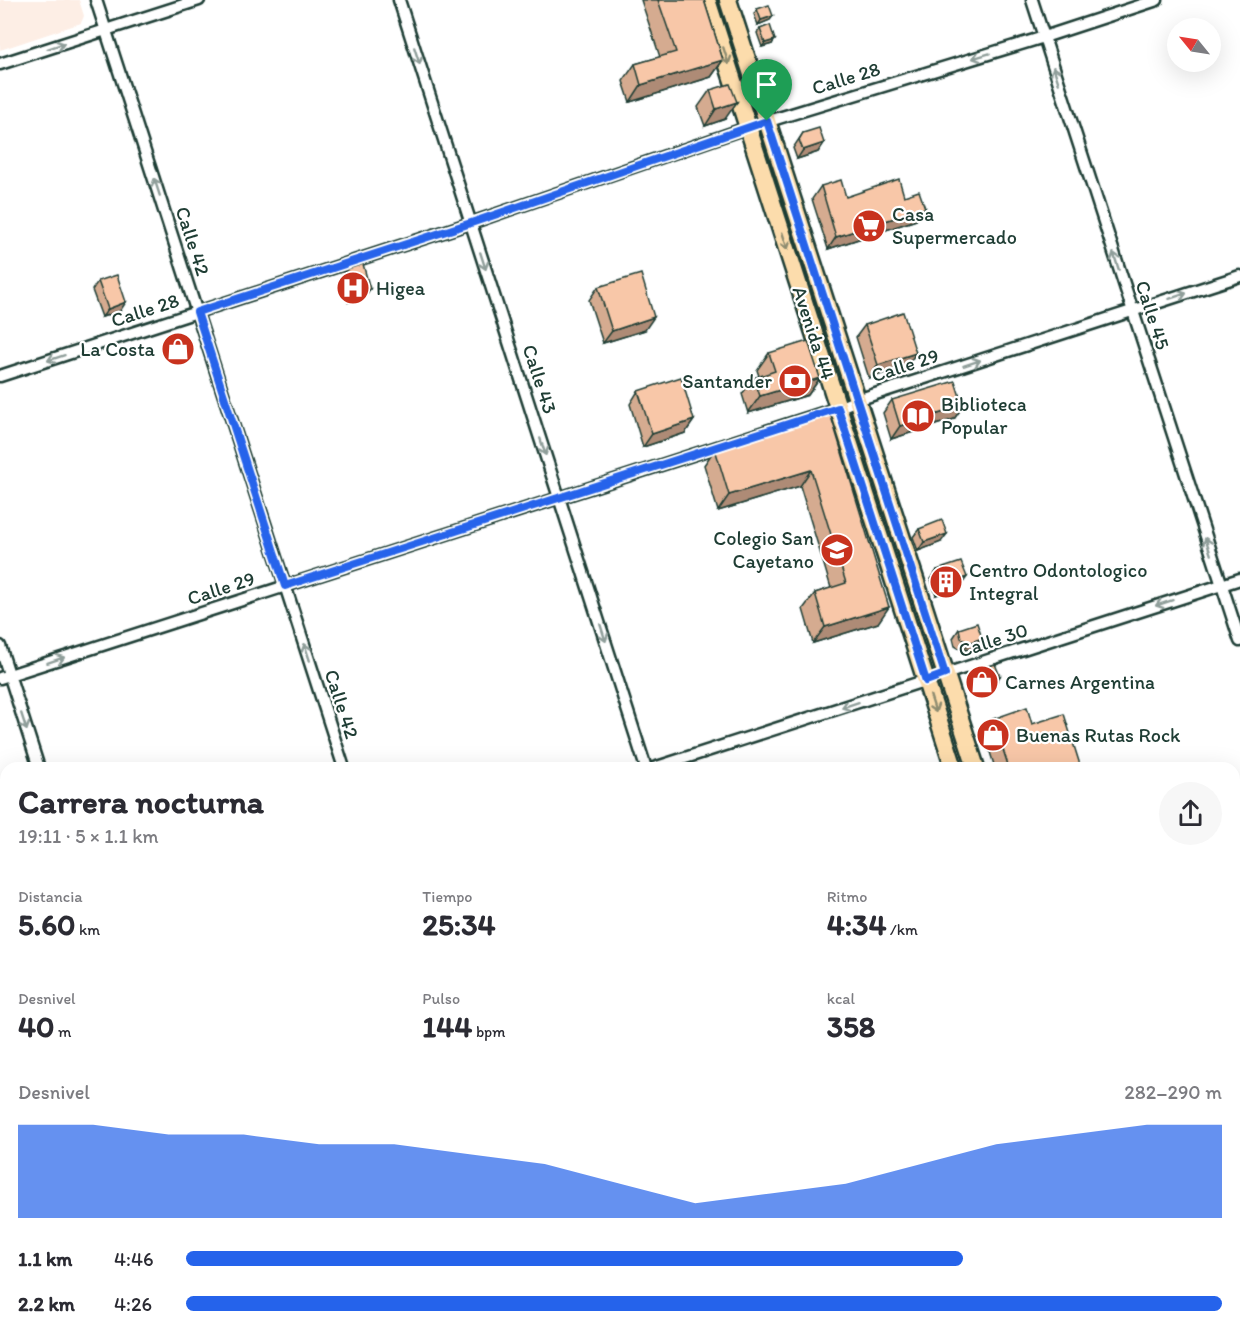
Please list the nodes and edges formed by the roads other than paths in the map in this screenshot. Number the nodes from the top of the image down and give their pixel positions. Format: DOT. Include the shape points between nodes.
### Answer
graph roads {
  1 [pos="96,0"];
  2 [pos="199,0"];
  3 [pos="399,0"];
  4 [pos="707,0"];
  5 [pos="728,0"];
  6 [pos="1032,0"];
  7 [pos="1157,0"];
  8 [pos="106,30"];
  9 [pos="1044,37"];
  10 [pos="0,64"];
  11 [pos="767,121"];
  12 [pos="749,127"];
  13 [pos="471,223"];
  14 [pos="1240,276"];
  15 [pos="1132,311"];
  16 [pos="197,312"];
  17 [pos="0,376"];
  18 [pos="857,400"];
  19 [pos="838,408"];
  20 [pos="559,498"];
  21 [pos="1240,579"];
  22 [pos="1221,585"];
  23 [pos="285,586"];
  24 [pos="1240,642"];
  25 [pos="0,646"];
  26 [pos="945,674"];
  27 [pos="5,676"];
  28 [pos="926,681"];
  29 [pos="37,762"];
  30 [pos="342,762"];
  31 [pos="644,762"];
  32 [pos="673,762"];
  33 [pos="952,762"];
  34 [pos="974,762"];
  1 -- 8 [label="street, Calle 42"];
  2 -- 8 [label="street"];
  3 -- 13 [label="street, Calle 43, one-way"];
  4 -- 12 [label="main road, Avenida 44, one-way"];
  5 -- 11 [label="main road, Avenida 44"];
  6 -- 9 [label="street, Calle 45"];
  7 -- 9 [label="street, Calle 28"];
  10 -- 8 [label="street, one-way"];
  16 -- 8 [label="street, Calle 42, one-way"];
  9 -- 11 [label="street, Calle 28, one-way"];
  15 -- 9 [label="street, Calle 45, one-way"];
  11 -- 12 [label="street, Calle 28"];
  11 -- 18 [label="main road, Avenida 44"];
  12 -- 13 [label="street, Calle 28"];
  12 -- 19 [label="main road, Avenida 44, one-way"];
  13 -- 16 [label="street, Calle 28"];
  13 -- 20 [label="street, Calle 43, one-way"];
  15 -- 14 [label="street, Calle 29, one-way"];
  18 -- 15 [label="street, Calle 29, one-way"];
  22 -- 15 [label="street, Calle 45, one-way"];
  16 -- 17 [label="street, Calle 28, one-way"];
  16 -- 23 [label="street, Calle 42"];
  18 -- 19 [label="street, Calle 29"];
  18 -- 26 [label="main road, Avenida 44"];
  19 -- 20 [label="street, Calle 29"];
  19 -- 28 [label="main road, Avenida 44"];
  20 -- 23 [label="street, Calle 29"];
  20 -- 31 [label="street, Calle 43, one-way"];
  21 -- 22 [label="street, Calle 30"];
  22 -- 24 [label="street, Calle 45"];
  22 -- 26 [label="street, Calle 30, one-way"];
  27 -- 23 [label="street, Calle 29, one-way"];
  30 -- 23 [label="street, Calle 42, one-way"];
  25 -- 27 [label="street"];
  26 -- 28 [label="street, Calle 30"];
  26 -- 34 [label="main road, Avenida 44"];
  27 -- 29 [label="street, one-way"];
  28 -- 32 [label="street, Calle 30, one-way"];
  28 -- 33 [label="main road, Avenida 44, one-way"];
}
